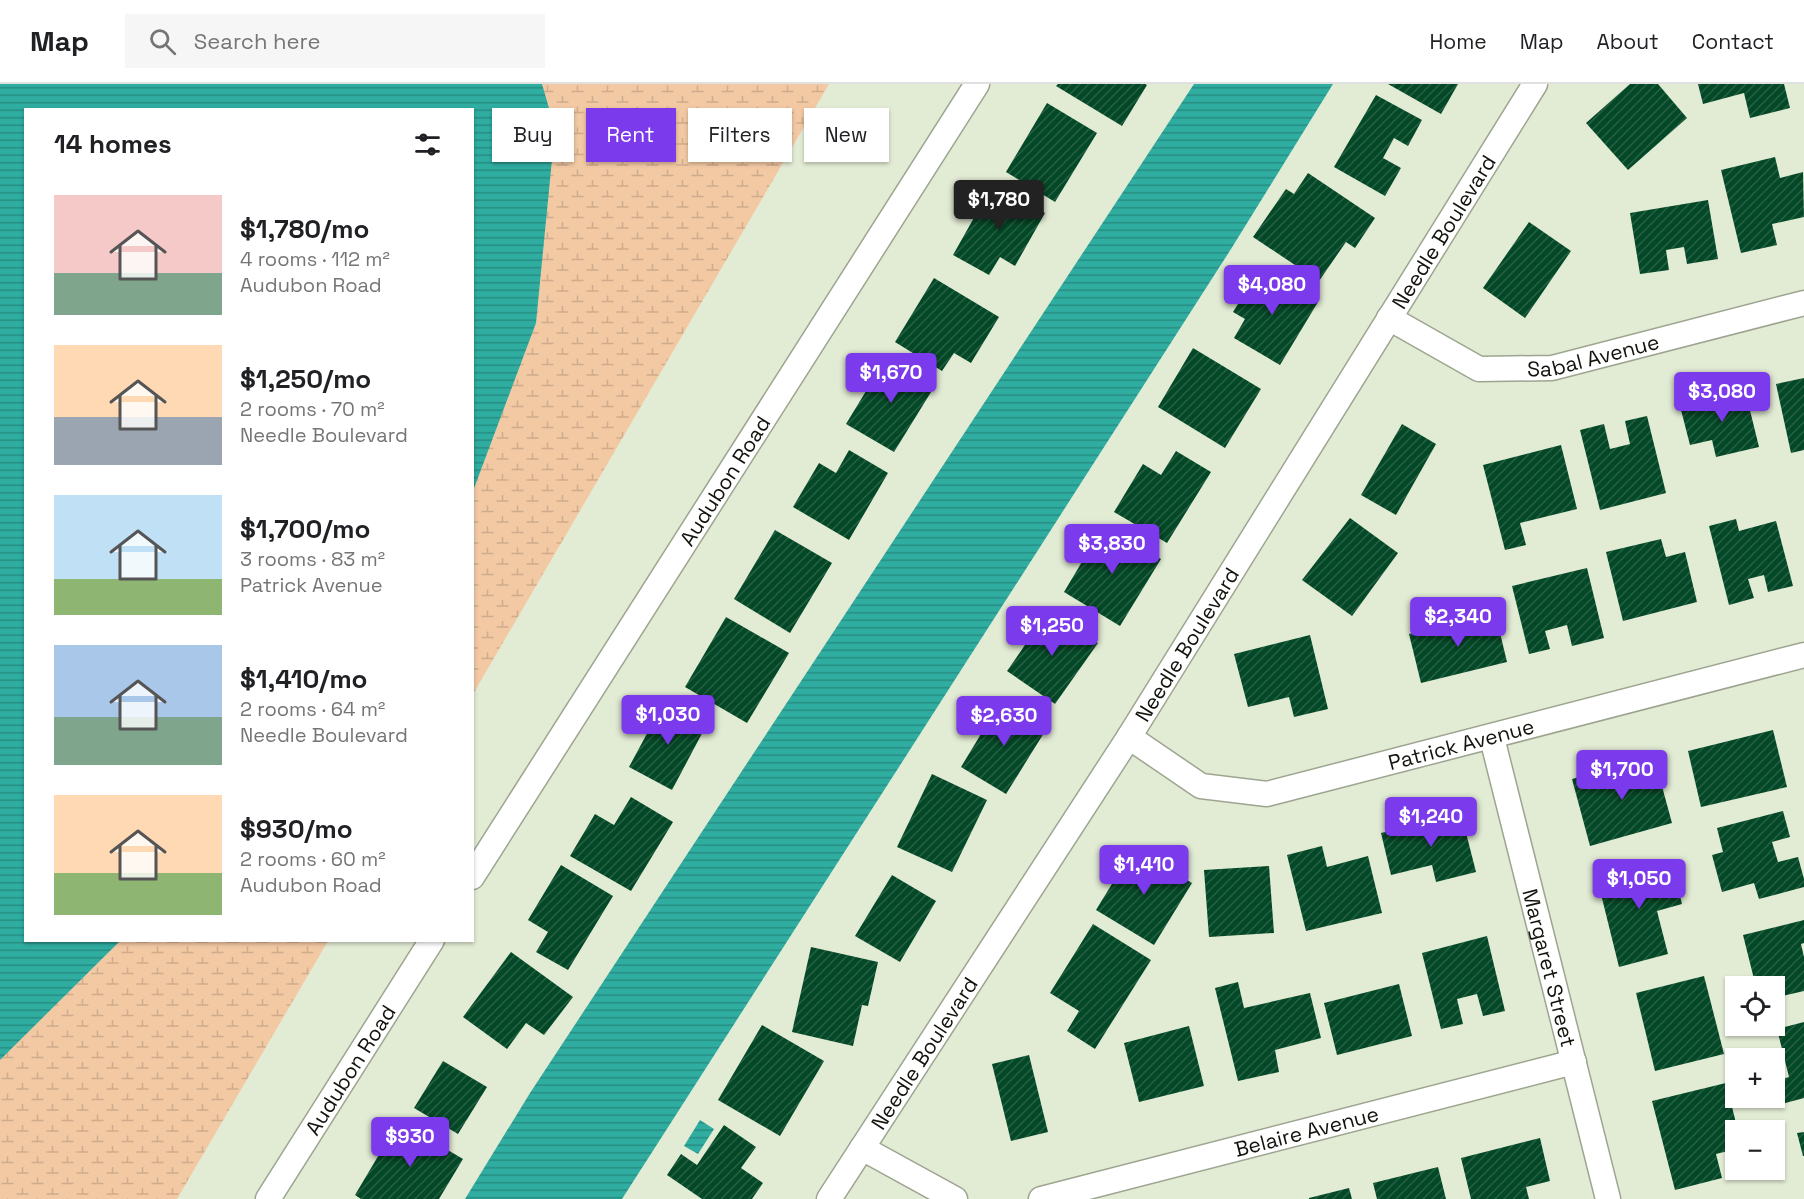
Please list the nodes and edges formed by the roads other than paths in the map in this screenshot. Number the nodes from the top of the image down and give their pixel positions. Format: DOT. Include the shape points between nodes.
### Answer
graph roads {
  1 [pos="976,84"];
  2 [pos="1535,84"];
  3 [pos="1804,303"];
  4 [pos="1389,318"];
  5 [pos="1804,655"];
  6 [pos="1129,737"];
  7 [pos="1492,738"];
  8 [pos="474,874"];
  9 [pos="431,942"];
  10 [pos="1574,1062"];
  11 [pos="862,1148"];
  12 [pos="268,1199"];
  13 [pos="829,1199"];
  14 [pos="955,1199"];
  15 [pos="1041,1199"];
  16 [pos="1608,1199"];
  1 -- 8 [label="street, Audubon Road"];
  2 -- 4 [label="street, Needle Boulevard"];
  3 -- 4 [label="street, Sabal Avenue" via="1552,368 1479,369"];
  4 -- 6 [label="street, Needle Boulevard"];
  5 -- 7 [label="street, Patrick Avenue"];
  6 -- 7 [label="street, Patrick Avenue" via="1201,786 1267,794"];
  6 -- 11 [label="street, Needle Boulevard"];
  7 -- 10 [label="street, Margaret Street"];
  9 -- 12 [label="street, Audubon Road"];
  10 -- 15 [label="street, Belaire Avenue"];
  10 -- 16 [label="street, Margaret Street"];
  11 -- 13 [label="street, Needle Boulevard"];
  11 -- 14 [label="street"];
}
